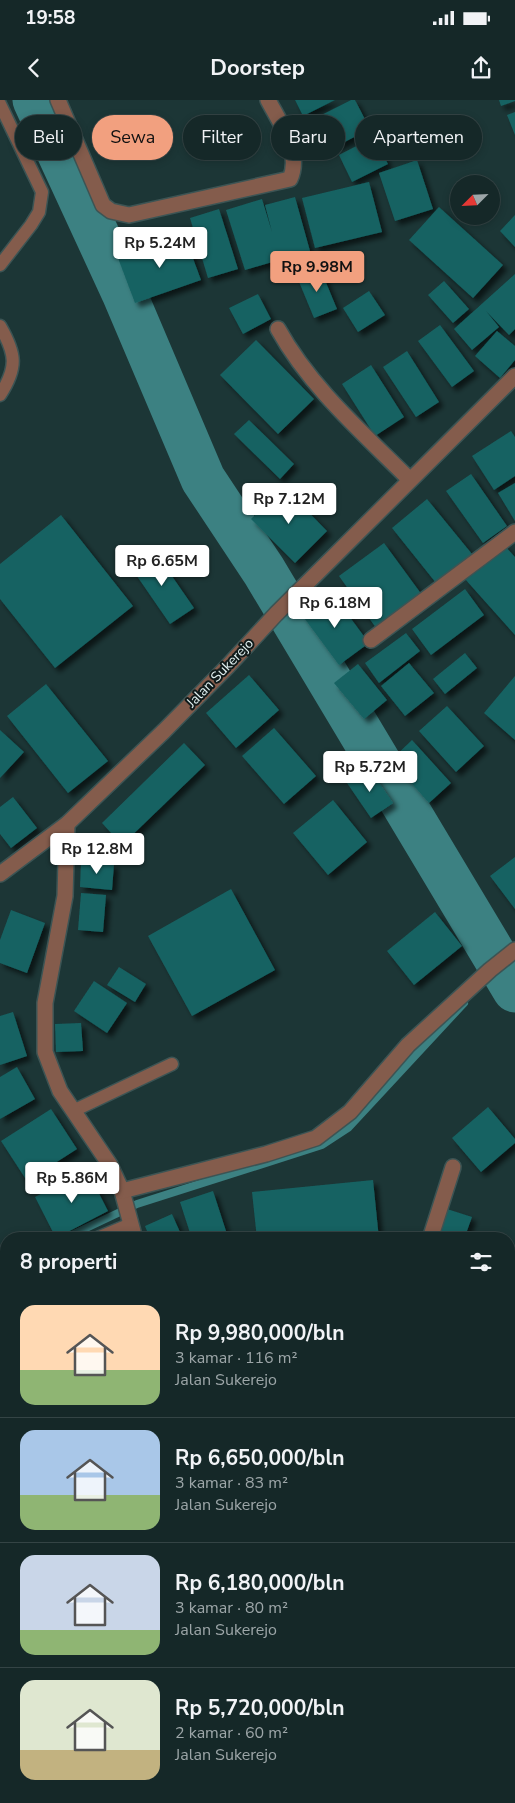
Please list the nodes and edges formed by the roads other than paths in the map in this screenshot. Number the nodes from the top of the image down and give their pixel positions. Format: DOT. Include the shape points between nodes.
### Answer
graph roads {
  1 [pos="268,100"];
  2 [pos="60,101"];
  3 [pos="0,104"];
  4 [pos="0,265"];
  5 [pos="0,326"];
  6 [pos="278,329"];
  7 [pos="513,384"];
  8 [pos="0,395"];
  9 [pos="410,480"];
  10 [pos="515,532"];
  11 [pos="371,640"];
  12 [pos="68,824"];
  13 [pos="0,874"];
  14 [pos="513,952"];
  15 [pos="172,1064"];
  16 [pos="73,1111"];
  17 [pos="454,1167"];
  18 [pos="122,1194"];
  19 [pos="131,1228"];
  20 [pos="432,1232"];
  1 -- 2 [label="street" via="294,157 295,169 290,179 129,215 103,205"];
  3 -- 4 [label="lane" via="42,192 39,212 32,225"];
  5 -- 8 [label="lane" via="12,350 12,376"];
  6 -- 9 [label="street" via="294,357"];
  7 -- 9 [label="street, Jalan Sukerejo"];
  9 -- 12 [label="street, Jalan Sukerejo"];
  10 -- 11 [label="street"];
  12 -- 13 [label="street, Jalan Sukerejo"];
  12 -- 16 [label="street" via="65,896 45,1003 44,1039 53,1078"];
  14 -- 18 [label="street" via="408,1045 350,1112 316,1138"];
  15 -- 16 [label="lane"];
  16 -- 18 [label="street" via="106,1158"];
  17 -- 20 [label="street"];
  18 -- 19 [label="street"];
}
